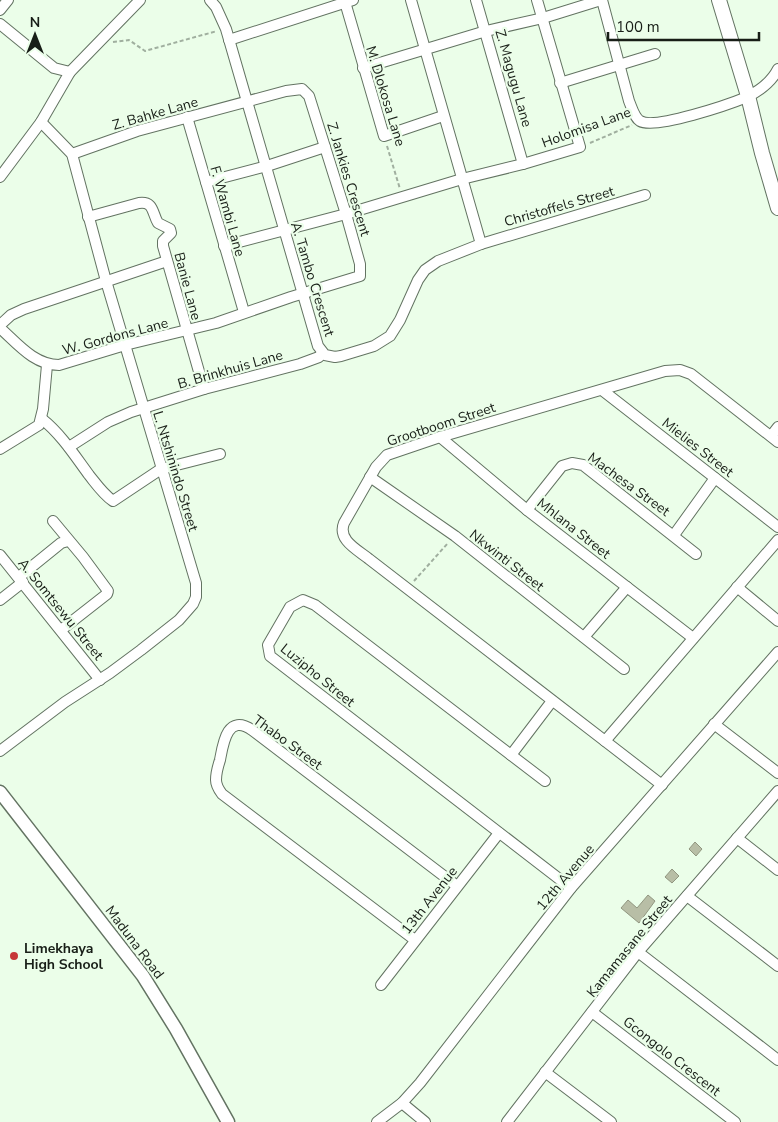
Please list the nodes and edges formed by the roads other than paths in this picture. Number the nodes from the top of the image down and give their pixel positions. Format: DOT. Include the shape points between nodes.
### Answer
graph roads {
  1 [pos="8,0"];
  2 [pos="140,0"];
  3 [pos="210,0"];
  4 [pos="410,0"];
  5 [pos="476,0"];
  6 [pos="537,0"];
  7 [pos="601,0"];
  8 [pos="719,0"];
  9 [pos="349,1"];
  10 [pos="0,10"];
  11 [pos="543,18"];
  12 [pos="0,24"];
  13 [pos="486,31"];
  14 [pos="229,40"];
  15 [pos="425,50"];
  16 [pos="655,54"];
  17 [pos="619,64"];
  18 [pos="363,68"];
  19 [pos="778,69"];
  20 [pos="70,72"];
  21 [pos="560,83"];
  22 [pos="748,96"];
  23 [pos="247,102"];
  24 [pos="443,116"];
  25 [pos="187,117"];
  26 [pos="41,122"];
  27 [pos="325,147"];
  28 [pos="72,154"];
  29 [pos="524,164"];
  30 [pos="267,166"];
  31 [pos="0,177"];
  32 [pos="462,179"];
  33 [pos="206,182"];
  34 [pos="645,195"];
  35 [pos="778,208"];
  36 [pos="346,214"];
  37 [pos="88,217"];
  38 [pos="284,229"];
  39 [pos="481,244"];
  40 [pos="224,246"];
  41 [pos="167,261"];
  42 [pos="106,281"];
  43 [pos="303,293"];
  44 [pos="244,312"];
  45 [pos="186,331"];
  46 [pos="2,332"];
  47 [pos="125,346"];
  48 [pos="322,353"];
  49 [pos="47,364"];
  50 [pos="204,389"];
  51 [pos="602,390"];
  52 [pos="144,409"];
  53 [pos="42,419"];
  54 [pos="778,426"];
  55 [pos="440,437"];
  56 [pos="774,439"];
  57 [pos="69,447"];
  58 [pos="0,449"];
  59 [pos="220,454"];
  60 [pos="161,469"];
  61 [pos="370,478"];
  62 [pos="715,478"];
  63 [pos="527,510"];
  64 [pos="53,521"];
  65 [pos="778,527"];
  66 [pos="674,536"];
  67 [pos="778,540"];
  68 [pos="68,541"];
  69 [pos="696,554"];
  70 [pos="0,555"];
  71 [pos="21,579"];
  72 [pos="627,587"];
  73 [pos="737,588"];
  74 [pos="0,600"];
  75 [pos="778,621"];
  76 [pos="61,630"];
  77 [pos="584,637"];
  78 [pos="693,638"];
  79 [pos="778,652"];
  80 [pos="624,669"];
  81 [pos="100,680"];
  82 [pos="552,701"];
  83 [pos="714,724"];
  84 [pos="605,740"];
  85 [pos="0,751"];
  86 [pos="511,755"];
  87 [pos="778,773"];
  88 [pos="544,781"];
  89 [pos="662,785"];
  90 [pos="778,791"];
  91 [pos="0,792"];
  92 [pos="500,833"];
  93 [pos="737,838"];
  94 [pos="778,870"];
  95 [pos="457,886"];
  96 [pos="572,888"];
  97 [pos="687,896"];
  98 [pos="415,940"];
  99 [pos="638,952"];
  100 [pos="778,966"];
  101 [pos="380,986"];
  102 [pos="592,1012"];
  103 [pos="778,1060"];
  104 [pos="545,1072"];
  105 [pos="402,1103"];
  106 [pos="228,1122"];
  107 [pos="377,1122"];
  108 [pos="425,1122"];
  109 [pos="506,1122"];
  110 [pos="611,1122"];
  111 [pos="734,1122"];
  1 -- 10 [label="street"];
  2 -- 20 [label="street"];
  3 -- 14 [label="street, A. Tambo Crescent"];
  4 -- 15 [label="street"];
  5 -- 13 [label="street, Z. Magugu Lane"];
  6 -- 11 [label="street"];
  7 -- 11 [label="street"];
  7 -- 17 [label="street"];
  8 -- 22 [label="main road"];
  9 -- 14 [label="street"];
  9 -- 18 [label="street, M. Dlokosa Lane"];
  11 -- 13 [label="street"];
  11 -- 21 [label="street"];
  12 -- 20 [label="street" via="54,68"];
  13 -- 15 [label="street"];
  13 -- 29 [label="street, Z. Magugu Lane"];
  14 -- 23 [label="street, A. Tambo Crescent"];
  15 -- 18 [label="street"];
  15 -- 24 [label="street"];
  16 -- 17 [label="street"];
  17 -- 21 [label="street"];
  17 -- 22 [label="street, Holomisa Lane" via="629,102 641,121 654,124 710,110"];
  18 -- 24 [label="street, M. Dlokosa Lane" via="384,136"];
  19 -- 22 [label="street, Holomisa Lane" via="768,83"];
  20 -- 26 [label="street"];
  21 -- 29 [label="street, Holomisa Lane" via="580,147"];
  22 -- 35 [label="main road"];
  23 -- 25 [label="street, Z. Bahke Lane"];
  23 -- 27 [label="street, Z. Jankies Crescent" via="286,91 306,91"];
  23 -- 30 [label="street, A. Tambo Crescent"];
  24 -- 32 [label="street"];
  25 -- 28 [label="street, Z. Bahke Lane"];
  25 -- 33 [label="street, F. Wambi Lane"];
  26 -- 28 [label="street, L. Ntshinindo Street"];
  26 -- 31 [label="street"];
  27 -- 30 [label="street"];
  27 -- 36 [label="street, Z. Jankies Crescent"];
  28 -- 37 [label="street, L. Ntshinindo Street"];
  29 -- 32 [label="street, Holomisa Lane"];
  30 -- 33 [label="street"];
  30 -- 38 [label="street, A. Tambo Crescent"];
  32 -- 36 [label="street, Holomisa Lane"];
  32 -- 39 [label="street"];
  33 -- 40 [label="street, F. Wambi Lane"];
  34 -- 39 [label="street, Christoffels Street"];
  36 -- 38 [label="street, Holomisa Lane"];
  36 -- 43 [label="street, Z. Jankies Crescent" via="360,264 360,276"];
  37 -- 41 [label="street, Banie Lane" via="148,203 156,221 170,230 163,243"];
  37 -- 42 [label="street, L. Ntshinindo Street"];
  38 -- 40 [label="street, Holomisa Lane"];
  38 -- 43 [label="street, A. Tambo Crescent"];
  39 -- 48 [label="street, A. Tambo Crescent" via="442,259 426,270 390,336 374,346 341,356"];
  40 -- 44 [label="street, F. Wambi Lane"];
  41 -- 42 [label="street"];
  41 -- 45 [label="street, Banie Lane"];
  42 -- 46 [label="street" via="11,315"];
  42 -- 47 [label="street, L. Ntshinindo Street"];
  43 -- 44 [label="street, W. Gordons Lane"];
  43 -- 48 [label="street, A. Tambo Crescent"];
  44 -- 45 [label="street, W. Gordons Lane"];
  45 -- 47 [label="street, W. Gordons Lane"];
  45 -- 50 [label="street, Banie Lane"];
  46 -- 49 [label="street"];
  47 -- 49 [label="street, W. Gordons Lane" via="59,365"];
  47 -- 52 [label="street, L. Ntshinindo Street"];
  48 -- 50 [label="street, B. Brinkhuis Lane" via="300,364"];
  49 -- 53 [label="street"];
  50 -- 52 [label="street, B. Brinkhuis Lane"];
  51 -- 55 [label="street, Grootboom Street"];
  51 -- 56 [label="street, Grootboom Street" via="665,371 685,371"];
  51 -- 62 [label="street, Mielies Street"];
  52 -- 57 [label="street, B. Brinkhuis Lane" via="108,422"];
  52 -- 60 [label="street, L. Ntshinindo Street"];
  53 -- 57 [label="street"];
  53 -- 58 [label="street" via="34,430"];
  54 -- 56 [label="street"];
  55 -- 61 [label="street, Grootboom Street" via="387,455"];
  55 -- 63 [label="street, Mhlana Street"];
  57 -- 60 [label="street" via="104,494 113,501"];
  59 -- 60 [label="street"];
  60 -- 81 [label="street, L. Ntshinindo Street" via="196,583 196,597 179,620"];
  61 -- 77 [label="street, Nkwinti Street" via="455,536"];
  61 -- 82 [label="street, Grootboom Street" via="344,523 342,536"];
  62 -- 65 [label="street, Mielies Street"];
  62 -- 66 [label="street"];
  63 -- 66 [label="street, Machesa Street" via="562,466 577,463"];
  63 -- 72 [label="street, Mhlana Street"];
  64 -- 68 [label="street"];
  66 -- 69 [label="street, Machesa Street"];
  67 -- 73 [label="street"];
  68 -- 71 [label="street" via="61,543"];
  68 -- 76 [label="street" via="108,591"];
  70 -- 71 [label="street, A. Somtsewu Street"];
  71 -- 74 [label="street"];
  71 -- 76 [label="street, A. Somtsewu Street"];
  72 -- 77 [label="street"];
  72 -- 78 [label="street, Mhlana Street"];
  73 -- 75 [label="street"];
  73 -- 78 [label="street"];
  76 -- 81 [label="street, A. Somtsewu Street"];
  77 -- 80 [label="street, Nkwinti Street"];
  78 -- 84 [label="street"];
  79 -- 83 [label="street, 12th Avenue"];
  81 -- 85 [label="street, L. Ntshinindo Street"];
  82 -- 84 [label="street, Grootboom Street"];
  82 -- 86 [label="street"];
  83 -- 87 [label="street"];
  83 -- 89 [label="street, 12th Avenue"];
  84 -- 89 [label="street, Grootboom Street"];
  86 -- 88 [label="street, Luzipho Street"];
  86 -- 92 [label="street, Luzipho Street" via="308,601 303,600 290,607 270,642 270,656"];
  89 -- 96 [label="street, 12th Avenue"];
  90 -- 93 [label="street, Kamamasane Street"];
  91 -- 106 [label="street, Maduna Road" via="143,976"];
  92 -- 95 [label="street, 13th Avenue"];
  92 -- 96 [label="street, Luzipho Street"];
  93 -- 94 [label="street"];
  93 -- 97 [label="street, Kamamasane Street"];
  95 -- 98 [label="street, 13th Avenue"];
  95 -- 98 [label="street, Thabo Street" via="252,730 238,726 228,731 216,780 222,794"];
  96 -- 105 [label="street, 12th Avenue"];
  97 -- 99 [label="street, Kamamasane Street"];
  97 -- 100 [label="street"];
  98 -- 101 [label="street, 13th Avenue"];
  99 -- 102 [label="street, Kamamasane Street"];
  99 -- 103 [label="street"];
  102 -- 104 [label="street, Kamamasane Street"];
  102 -- 111 [label="street, Gcongolo Crescent"];
  104 -- 109 [label="street, Kamamasane Street"];
  104 -- 110 [label="street"];
  105 -- 107 [label="street, 12th Avenue"];
  105 -- 108 [label="street"];
}
